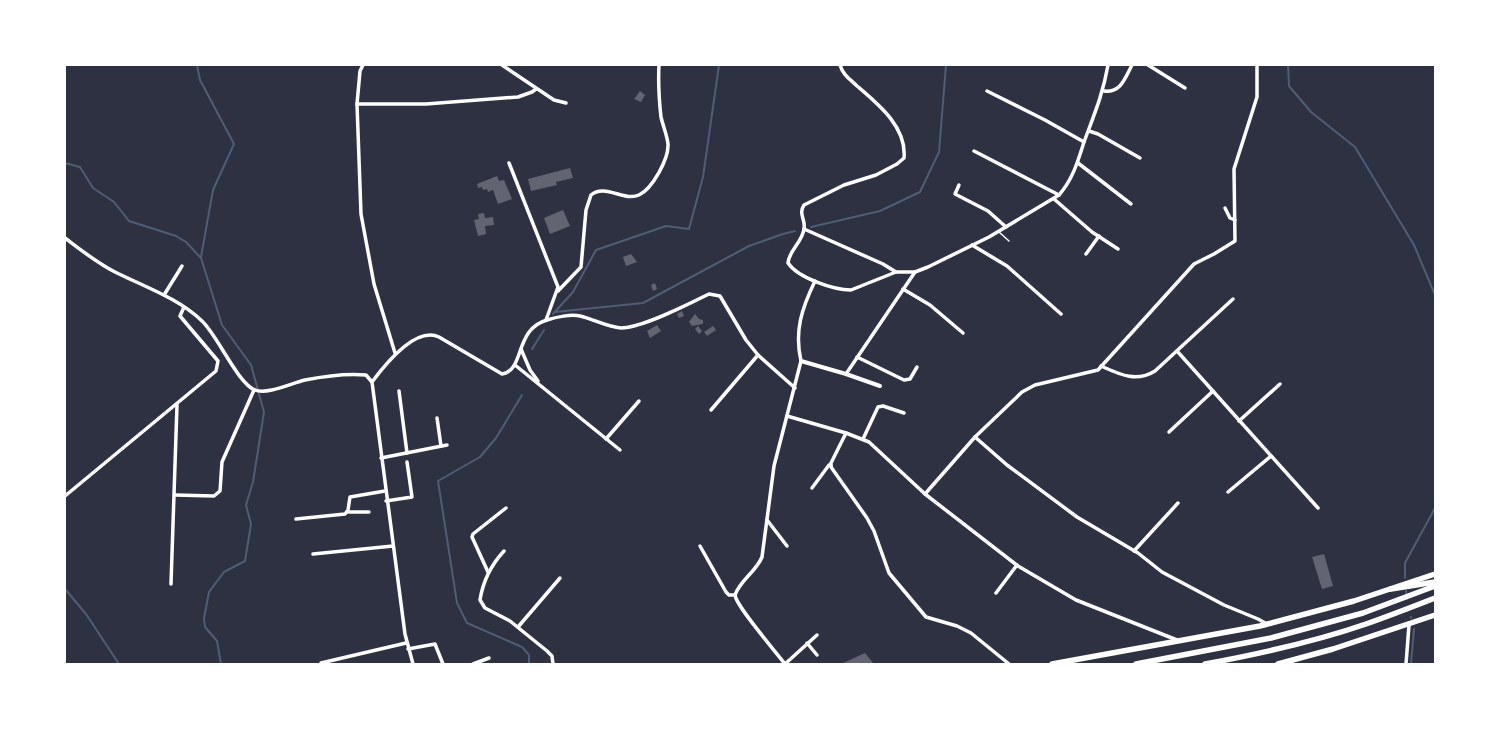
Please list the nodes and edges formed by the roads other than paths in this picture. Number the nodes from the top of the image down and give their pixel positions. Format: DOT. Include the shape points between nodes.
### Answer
graph roads {
  1 [pos="363,65"];
  2 [pos="502,65"];
  3 [pos="659,65"];
  4 [pos="840,65"];
  5 [pos="1107,65"];
  6 [pos="1132,65"];
  7 [pos="1148,65"];
  8 [pos="1257,65"];
  9 [pos="1185,88"];
  10 [pos="536,89"];
  11 [pos="987,91"];
  12 [pos="1104,91"];
  13 [pos="566,103"];
  14 [pos="357,104"];
  15 [pos="1089,131"];
  16 [pos="1084,142"];
  17 [pos="974,151"];
  18 [pos="1140,158"];
  19 [pos="509,163"];
  20 [pos="1078,164"];
  21 [pos="959,185"];
  22 [pos="1059,195"];
  23 [pos="1054,199"];
  24 [pos="1131,204"];
  25 [pos="1225,208"];
  26 [pos="1235,220"];
  27 [pos="1006,227"];
  28 [pos="804,229"];
  29 [pos="999,232"];
  30 [pos="1099,236"];
  31 [pos="66,240"];
  32 [pos="1009,241"];
  33 [pos="972,246"];
  34 [pos="1118,249"];
  35 [pos="1086,254"];
  36 [pos="182,266"];
  37 [pos="896,272"];
  38 [pos="915,272"];
  39 [pos="815,282"];
  40 [pos="903,289"];
  41 [pos="558,291"];
  42 [pos="164,295"];
  43 [pos="1233,299"];
  44 [pos="184,307"];
  45 [pos="1061,314"];
  46 [pos="546,320"];
  47 [pos="963,333"];
  48 [pos="521,349"];
  49 [pos="1177,351"];
  50 [pos="395,353"];
  51 [pos="758,355"];
  52 [pos="857,357"];
  53 [pos="801,361"];
  54 [pos="515,365"];
  55 [pos="917,366"];
  56 [pos="1101,366"];
  57 [pos="846,374"];
  58 [pos="372,382"];
  59 [pos="1280,384"];
  60 [pos="541,386"];
  61 [pos="880,386"];
  62 [pos="795,388"];
  63 [pos="254,390"];
  64 [pos="1213,391"];
  65 [pos="399,392"];
  66 [pos="639,401"];
  67 [pos="177,405"];
  68 [pos="711,410"];
  69 [pos="904,413"];
  70 [pos="787,416"];
  71 [pos="437,418"];
  72 [pos="1240,421"];
  73 [pos="846,432"];
  74 [pos="1169,432"];
  75 [pos="975,437"];
  76 [pos="606,438"];
  77 [pos="863,439"];
  78 [pos="447,445"];
  79 [pos="441,446"];
  80 [pos="620,450"];
  81 [pos="406,453"];
  82 [pos="1271,456"];
  83 [pos="381,458"];
  84 [pos="406,462"];
  85 [pos="831,466"];
  86 [pos="812,488"];
  87 [pos="385,491"];
  88 [pos="1228,492"];
  89 [pos="925,494"];
  90 [pos="175,495"];
  91 [pos="65,496"];
  92 [pos="386,501"];
  93 [pos="1178,503"];
  94 [pos="506,508"];
  95 [pos="1318,508"];
  96 [pos="347,512"];
  97 [pos="369,512"];
  98 [pos="296,519"];
  99 [pos="767,520"];
  100 [pos="393,546"];
  101 [pos="700,546"];
  102 [pos="787,546"];
  103 [pos="504,551"];
  104 [pos="1134,551"];
  105 [pos="313,554"];
  106 [pos="1017,565"];
  107 [pos="488,572"];
  108 [pos="1435,574"];
  109 [pos="560,578"];
  110 [pos="1435,582"];
  111 [pos="171,584"];
  112 [pos="1435,586"];
  113 [pos="1391,590"];
  114 [pos="996,593"];
  115 [pos="735,595"];
  116 [pos="1435,598"];
  117 [pos="1435,615"];
  118 [pos="1267,624"];
  119 [pos="1409,625"];
  120 [pos="518,627"];
  121 [pos="816,635"];
  122 [pos="1180,642"];
  123 [pos="406,643"];
  124 [pos="807,643"];
  125 [pos="408,649"];
  126 [pos="816,655"];
  127 [pos="489,658"];
  128 [pos="322,664"];
  129 [pos="414,664"];
  130 [pos="443,664"];
  131 [pos="473,664"];
  132 [pos="553,664"];
  133 [pos="785,664"];
  134 [pos="1009,664"];
  135 [pos="1052,664"];
  136 [pos="1136,664"];
  137 [pos="1205,664"];
  138 [pos="1278,664"];
  139 [pos="1406,664"];
  1 -- 14 [label="street" via="360,71"];
  2 -- 10 [label="street"];
  3 -- 41 [label="street" via="658,88 668,145 666,158 655,179 639,195 626,196 602,191 591,194 586,210 581,267"];
  4 -- 28 [label="street" via="843,73 898,129 905,151 904,158 876,175 844,185 804,205 801,214"];
  5 -- 12 [label="street"];
  6 -- 12 [label="street" via="1119,88 1110,92"];
  7 -- 9 [label="street"];
  8 -- 26 [label="street" via="1257,97 1234,169"];
  10 -- 13 [label="street" via="554,100"];
  10 -- 14 [label="street" via="518,97 426,104"];
  11 -- 16 [label="street"];
  12 -- 15 [label="street"];
  14 -- 50 [label="street" via="361,214 374,284"];
  15 -- 16 [label="street"];
  15 -- 18 [label="street"];
  16 -- 20 [label="street"];
  17 -- 22 [label="street"];
  19 -- 41 [label="street"];
  20 -- 22 [label="street"];
  20 -- 24 [label="street"];
  21 -- 27 [label="street" via="955,194 988,211"];
  22 -- 23 [label="street"];
  23 -- 27 [label="street"];
  23 -- 30 [label="street"];
  25 -- 26 [label="street" via="1230,218"];
  26 -- 56 [label="street" via="1235,241 1194,264"];
  27 -- 29 [label="street"];
  28 -- 37 [label="street"];
  28 -- 39 [label="street" via="788,263"];
  29 -- 32 [label="lane"];
  29 -- 33 [label="street"];
  30 -- 34 [label="street"];
  30 -- 35 [label="street"];
  31 -- 42 [label="street" via="113,271"];
  33 -- 38 [label="street"];
  33 -- 45 [label="street" via="1007,266"];
  36 -- 42 [label="street"];
  37 -- 38 [label="street"];
  37 -- 39 [label="street" via="851,290"];
  38 -- 40 [label="street"];
  39 -- 53 [label="street" via="804,303 799,322 797,346"];
  40 -- 47 [label="street" via="930,305"];
  40 -- 52 [label="street"];
  41 -- 46 [label="street"];
  42 -- 44 [label="street"];
  43 -- 49 [label="street"];
  44 -- 63 [label="street" via="203,322 245,383"];
  44 -- 67 [label="street" via="181,318 218,361 218,365 216,371"];
  46 -- 48 [label="street" via="531,328"];
  46 -- 51 [label="street" via="579,316 615,327 628,327 669,313 709,294 715,294 720,296"];
  48 -- 54 [label="street"];
  48 -- 60 [label="street" via="530,370"];
  49 -- 56 [label="street" via="1147,376 1131,377"];
  49 -- 64 [label="street"];
  50 -- 54 [label="street" via="430,335 439,337 502,374 512,371"];
  50 -- 58 [label="street"];
  51 -- 62 [label="street"];
  51 -- 68 [label="street"];
  52 -- 55 [label="street" via="904,380 910,379"];
  52 -- 57 [label="street"];
  53 -- 57 [label="street"];
  53 -- 62 [label="street"];
  54 -- 60 [label="street"];
  56 -- 75 [label="street" via="1098,370 1035,386 1022,392"];
  57 -- 61 [label="street"];
  58 -- 63 [label="street" via="366,375 346,374 304,380 268,390"];
  58 -- 83 [label="street"];
  59 -- 72 [label="street"];
  60 -- 76 [label="street"];
  62 -- 70 [label="street"];
  63 -- 90 [label="street" via="222,462 218,494"];
  64 -- 72 [label="street"];
  64 -- 74 [label="street"];
  65 -- 81 [label="street"];
  66 -- 76 [label="street"];
  67 -- 90 [label="street"];
  67 -- 91 [label="street"];
  69 -- 77 [label="street" via="883,406 878,407"];
  70 -- 73 [label="street"];
  70 -- 99 [label="street" via="774,466"];
  71 -- 79 [label="street"];
  72 -- 82 [label="street"];
  73 -- 77 [label="street"];
  73 -- 85 [label="street"];
  75 -- 89 [label="street"];
  75 -- 104 [label="street" via="1007,465 1078,517"];
  76 -- 80 [label="street"];
  77 -- 89 [label="street"];
  78 -- 79 [label="street"];
  79 -- 81 [label="street"];
  81 -- 83 [label="street"];
  82 -- 88 [label="street"];
  82 -- 95 [label="street"];
  83 -- 87 [label="street"];
  84 -- 92 [label="street" via="412,497"];
  85 -- 86 [label="street" via="829,464"];
  85 -- 134 [label="street" via="867,518 889,573 926,617 971,633"];
  87 -- 92 [label="street"];
  87 -- 96 [label="street" via="350,497"];
  89 -- 106 [label="street"];
  90 -- 111 [label="street"];
  92 -- 100 [label="street"];
  93 -- 104 [label="street"];
  94 -- 107 [label="street" via="472,537"];
  96 -- 97 [label="street"];
  96 -- 98 [label="street"];
  99 -- 102 [label="street"];
  99 -- 115 [label="street" via="762,558"];
  100 -- 105 [label="street"];
  100 -- 123 [label="street"];
  101 -- 115 [label="street" via="726,592"];
  103 -- 107 [label="street"];
  104 -- 118 [label="street" via="1162,572 1224,605"];
  106 -- 114 [label="street"];
  106 -- 122 [label="street" via="1076,600"];
  107 -- 120 [label="street" via="480,600 485,608"];
  108 -- 113 [label="main road"];
  109 -- 120 [label="street"];
  110 -- 113 [label="main road"];
  112 -- 136 [label="main road" via="1363,613 1271,638"];
  113 -- 118 [label="main road"];
  115 -- 133 [label="street" via="735,599"];
  116 -- 137 [label="main road" via="1330,635"];
  117 -- 119 [label="main road"];
  118 -- 122 [label="main road"];
  119 -- 138 [label="main road"];
  119 -- 139 [label="street"];
  120 -- 132 [label="street" via="552,656"];
  121 -- 124 [label="street"];
  122 -- 135 [label="main road"];
  123 -- 125 [label="street"];
  123 -- 128 [label="street"];
  124 -- 126 [label="street"];
  124 -- 133 [label="street"];
  125 -- 129 [label="street"];
  125 -- 130 [label="street" via="435,644"];
  127 -- 131 [label="street"];
}
